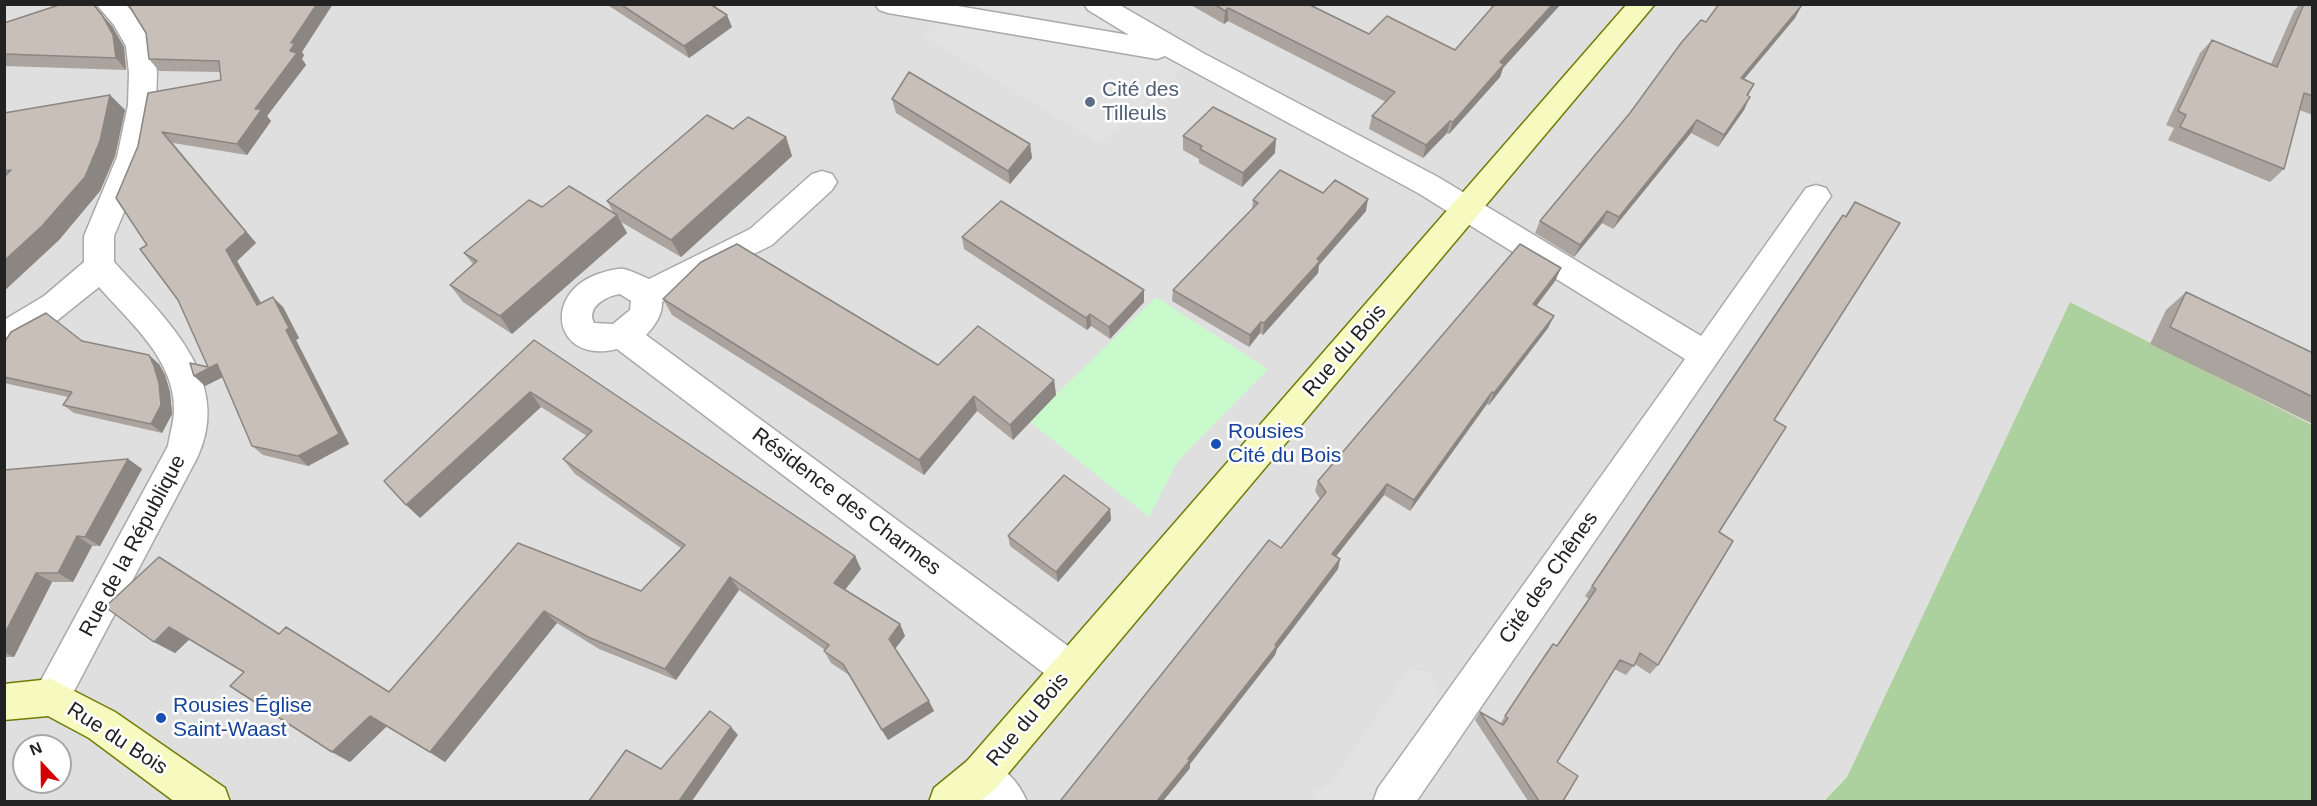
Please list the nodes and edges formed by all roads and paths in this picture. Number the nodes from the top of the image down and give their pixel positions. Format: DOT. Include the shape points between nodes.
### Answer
graph roads {
  1 [pos="109,4"];
  2 [pos="888,4"];
  3 [pos="1097,4"];
  4 [pos="1642,4"];
  5 [pos="1193,60"];
  6 [pos="822,182"];
  7 [pos="1816,196"];
  8 [pos="1466,210"];
  9 [pos="99,266"];
  10 [pos="646,296"];
  11 [pos="622,335"];
  12 [pos="4,336"];
  13 [pos="1706,355"];
  14 [pos="1070,670"];
  15 [pos="51,697"];
  16 [pos="4,702"];
  17 [pos="994,788"];
  18 [pos="212,801"];
  19 [pos="948,801"];
  20 [pos="1392,801"];
  1 -- 9 [label="street" via="140,46 142,105 132,157 99,236"];
  2 -- 5 [label="street" via="1145,46"];
  3 -- 5 [label="street"];
  4 -- 8 [label="street, Rue du Bois"];
  5 -- 8 [label="street" via="1428,185"];
  6 -- 10 [label="street" via="761,237"];
  7 -- 13 [label="street, Cité des Chênes"];
  8 -- 13 [label="street"];
  8 -- 14 [label="street, Rue du Bois"];
  9 -- 12 [label="street" via="84,284 53,307"];
  9 -- 15 [label="street, Rue de la République" via="168,344 187,379 191,410 185,448"];
  10 -- 11 [label="street" via="646,313"];
  10 -- 11 [label="street" via="633,284 610,282 598,286 580,302 576,311 579,329 597,338"];
  11 -- 14 [label="street, Résidence des Charmes"];
  13 -- 20 [label="street, Cité des Chênes"];
  14 -- 17 [label="street, Rue du Bois"];
  15 -- 16 [label="street"];
  15 -- 18 [label="street, Rue du Bois" via="102,725"];
  17 -- 19 [label="street, Rue du Bois"];
}
